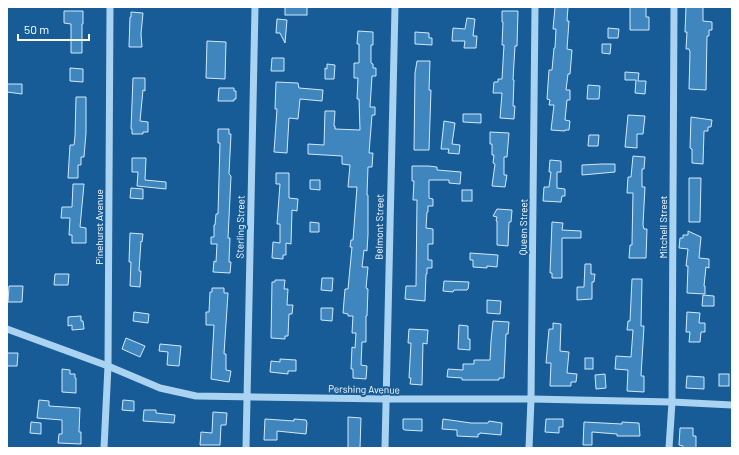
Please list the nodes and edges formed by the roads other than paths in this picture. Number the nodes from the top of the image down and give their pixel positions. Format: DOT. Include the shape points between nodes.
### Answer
graph roads {
  1 [pos="110,7"];
  2 [pos="255,7"];
  3 [pos="394,7"];
  4 [pos="535,7"];
  5 [pos="674,7"];
  6 [pos="7,329"];
  7 [pos="108,366"];
  8 [pos="246,397"];
  9 [pos="385,399"];
  10 [pos="531,399"];
  11 [pos="672,402"];
  12 [pos="732,405"];
  13 [pos="104,448"];
  14 [pos="246,448"];
  15 [pos="385,448"];
  16 [pos="529,448"];
  17 [pos="669,448"];
  1 -- 7 [label="street, Pinehurst Avenue"];
  2 -- 8 [label="street, Sterling Street"];
  3 -- 9 [label="street, Belmont Street"];
  4 -- 10 [label="street, Queen Street"];
  5 -- 11 [label="street, Mitchell Street"];
  6 -- 7 [label="street, Pershing Avenue"];
  7 -- 8 [label="street, Pershing Avenue" via="160,388 196,396"];
  7 -- 13 [label="street, Pinehurst Avenue"];
  8 -- 9 [label="street, Pershing Avenue"];
  8 -- 14 [label="street, Sterling Street"];
  9 -- 10 [label="street, Pershing Avenue"];
  9 -- 15 [label="street, Belmont Street"];
  10 -- 11 [label="street, Pershing Avenue"];
  10 -- 16 [label="street, Queen Street"];
  11 -- 12 [label="street, Pershing Avenue"];
  11 -- 17 [label="street, Mitchell Street"];
}
